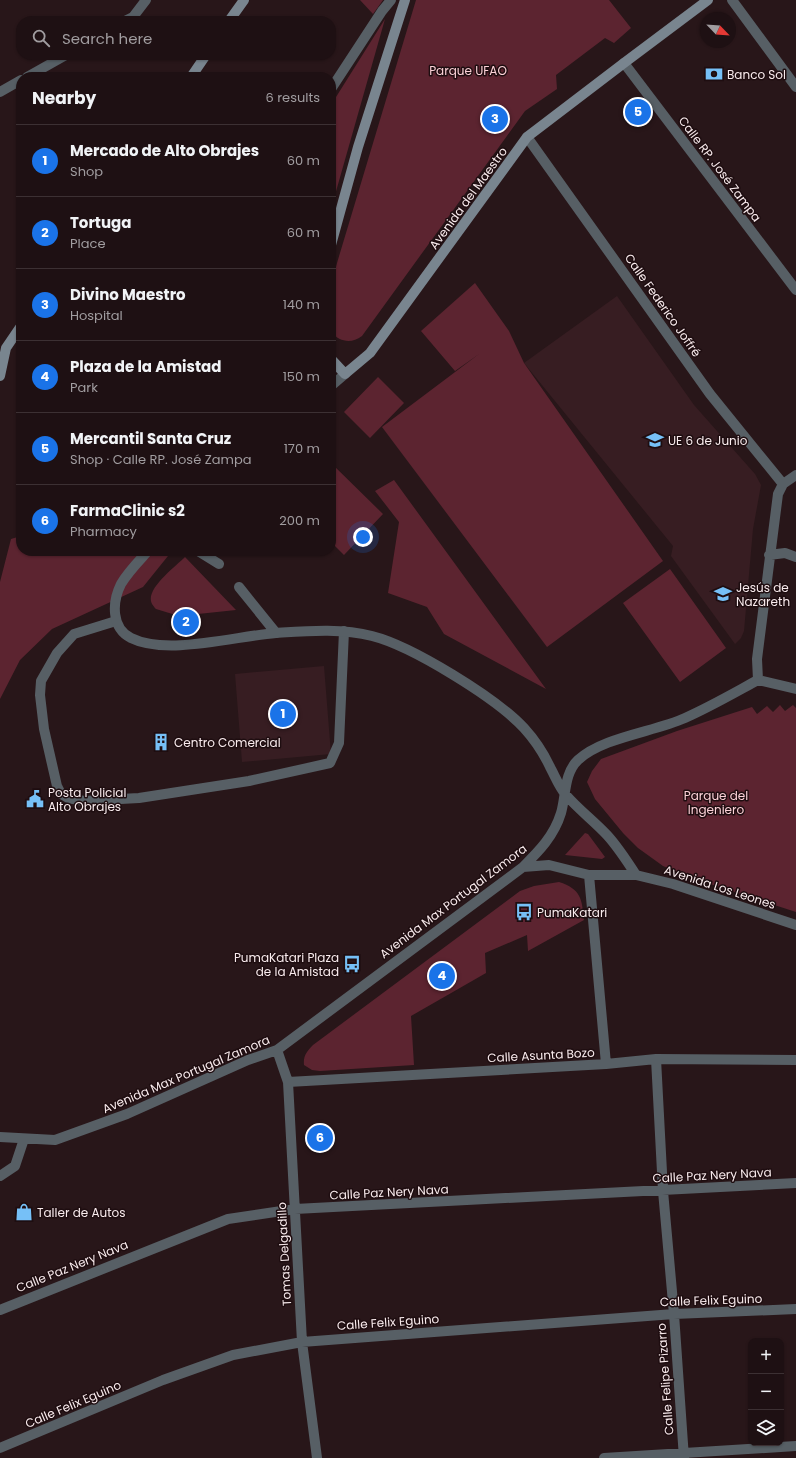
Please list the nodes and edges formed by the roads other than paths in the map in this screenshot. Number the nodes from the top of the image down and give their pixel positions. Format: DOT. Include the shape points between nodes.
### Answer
graph roads {
  1 [pos="146,0"];
  2 [pos="244,0"];
  3 [pos="391,0"];
  4 [pos="405,0"];
  5 [pos="708,0"];
  6 [pos="732,0"];
  7 [pos="134,16"];
  8 [pos="233,16"];
  9 [pos="57,60"];
  10 [pos="203,60"];
  11 [pos="624,62"];
  12 [pos="36,72"];
  13 [pos="194,72"];
  14 [pos="336,81"];
  15 [pos="16,83"];
  16 [pos="796,87"];
  17 [pos="0,92"];
  18 [pos="527,137"];
  19 [pos="336,227"];
  20 [pos="796,290"];
  21 [pos="16,333"];
  22 [pos="336,364"];
  23 [pos="345,374"];
  24 [pos="0,376"];
  25 [pos="336,382"];
  26 [pos="796,475"];
  27 [pos="783,484"];
  28 [pos="769,555"];
  29 [pos="144,556"];
  30 [pos="206,556"];
  31 [pos="796,557"];
  32 [pos="219,564"];
  33 [pos="239,587"];
  34 [pos="116,621"];
  35 [pos="344,631"];
  36 [pos="276,633"];
  37 [pos="758,680"];
  38 [pos="796,689"];
  39 [pos="564,793"];
  40 [pos="523,867"];
  41 [pos="589,875"];
  42 [pos="636,875"];
  43 [pos="796,926"];
  44 [pos="277,1050"];
  45 [pos="656,1059"];
  46 [pos="796,1060"];
  47 [pos="606,1064"];
  48 [pos="288,1082"];
  49 [pos="0,1137"];
  50 [pos="24,1139"];
  51 [pos="0,1176"];
  52 [pos="796,1183"];
  53 [pos="663,1190"];
  54 [pos="295,1209"];
  55 [pos="796,1309"];
  56 [pos="0,1310"];
  57 [pos="674,1314"];
  58 [pos="302,1342"];
  59 [pos="796,1446"];
  60 [pos="0,1448"];
  61 [pos="683,1455"];
  62 [pos="317,1458"];
  63 [pos="604,1458"];
  1 -- 7 [label="street"];
  2 -- 8 [label="main road"];
  3 -- 14 [label="street"];
  4 -- 19 [label="main road" via="358,147"];
  5 -- 11 [label="main road, Avenida del Maestro"];
  6 -- 16 [label="street"];
  9 -- 12 [label="street"];
  10 -- 13 [label="main road"];
  11 -- 18 [label="main road, Avenida del Maestro"];
  11 -- 20 [label="street, Calle RP. José Zampa"];
  15 -- 17 [label="street"];
  18 -- 23 [label="main road, Avenida del Maestro" via="370,353"];
  18 -- 27 [label="street, Calle Federico Joffré" via="710,394"];
  21 -- 24 [label="main road" via="6,348"];
  22 -- 23 [label="main road"];
  23 -- 25 [label="street"];
  26 -- 27 [label="street"];
  27 -- 28 [label="street" via="778,494"];
  28 -- 31 [label="street" via="785,553"];
  28 -- 37 [label="street" via="757,659"];
  29 -- 34 [label="street" via="121,585 114,610"];
  30 -- 32 [label="street"];
  33 -- 36 [label="street"];
  34 -- 35 [label="street" via="74,634 57,653 41,681 44,729 57,786 61,794 68,798 84,801 139,798 249,781 330,763 339,743"];
  34 -- 36 [label="street" via="130,637 159,644 183,645"];
  35 -- 36 [label="street"];
  35 -- 39 [label="street" via="374,636 418,655 495,703 524,728 546,758"];
  37 -- 38 [label="street"];
  37 -- 39 [label="street, Avenida Max Portugal Zamora" via="684,718 589,752 578,760 568,776"];
  39 -- 40 [label="street, Avenida Max Portugal Zamora" via="561,813 554,829 543,847"];
  39 -- 42 [label="street" via="607,835"];
  40 -- 41 [label="street, Avenida Los Leones" via="549,864"];
  40 -- 44 [label="street, Avenida Max Portugal Zamora"];
  41 -- 42 [label="street, Avenida Los Leones"];
  41 -- 47 [label="street"];
  42 -- 43 [label="street, Avenida Los Leones" via="673,884"];
  44 -- 48 [label="street, Tomas Delgadillo"];
  44 -- 50 [label="street, Avenida Max Portugal Zamora" via="88,1129 55,1140"];
  45 -- 46 [label="street, Calle Asunta Bozo"];
  45 -- 47 [label="street, Calle Asunta Bozo"];
  45 -- 53 [label="street, Calle Felipe Pizarro"];
  47 -- 48 [label="street, Calle Asunta Bozo"];
  48 -- 54 [label="street, Tomas Delgadillo"];
  49 -- 50 [label="street, Avenida Max Portugal Zamora"];
  50 -- 51 [label="street" via="15,1166"];
  52 -- 53 [label="street, Calle Paz Nery Nava"];
  53 -- 54 [label="street, Calle Paz Nery Nava"];
  53 -- 57 [label="street, Calle Felipe Pizarro"];
  54 -- 56 [label="street, Calle Paz Nery Nava" via="228,1219"];
  54 -- 58 [label="street, Tomas Delgadillo"];
  55 -- 57 [label="street, Calle Felix Eguino"];
  57 -- 58 [label="street, Calle Felix Eguino"];
  57 -- 61 [label="street, Calle Felipe Pizarro"];
  58 -- 60 [label="street, Calle Felix Eguino" via="233,1355 163,1380"];
  58 -- 62 [label="street, Tomas Delgadillo"];
  59 -- 61 [label="street"];
  61 -- 63 [label="street"];
}
